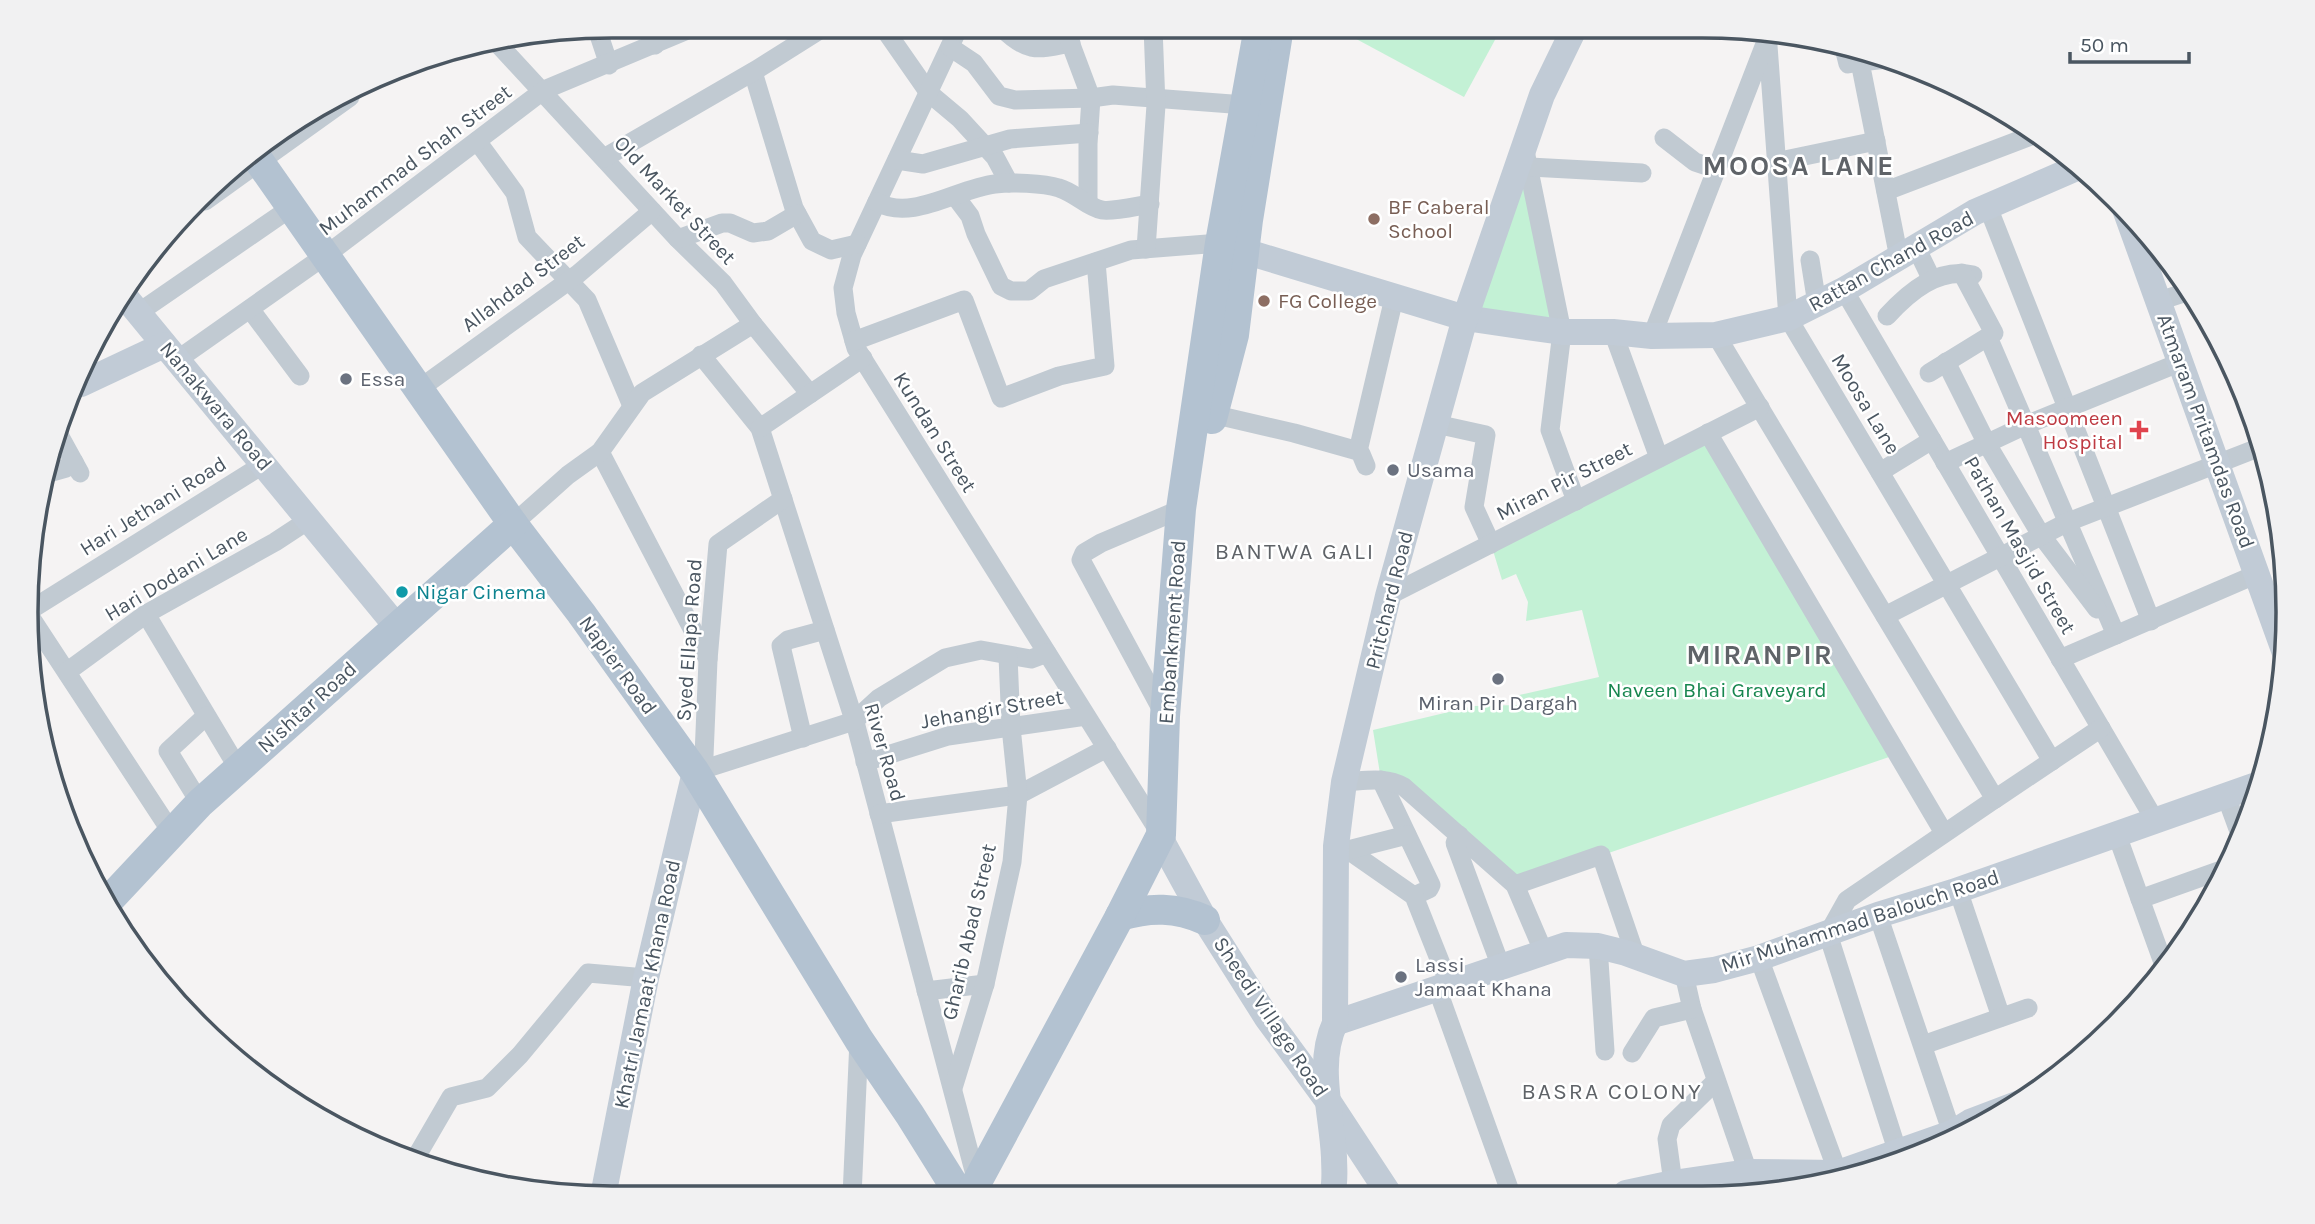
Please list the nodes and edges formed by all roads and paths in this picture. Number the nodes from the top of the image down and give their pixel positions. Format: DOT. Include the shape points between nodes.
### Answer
graph roads {
  1 [pos="652,38"];
  2 [pos="670,38"];
  3 [pos="807,38"];
  4 [pos="891,38"];
  5 [pos="954,38"];
  6 [pos="1012,38"];
  7 [pos="1069,38"];
  8 [pos="1153,38"];
  9 [pos="1257,38"];
  10 [pos="1277,38"];
  11 [pos="1570,38"];
  12 [pos="600,39"];
  13 [pos="1765,42"];
  14 [pos="1767,42"];
  15 [pos="1071,43"];
  16 [pos="655,45"];
  17 [pos="514,47"];
  18 [pos="950,47"];
  19 [pos="503,49"];
  20 [pos="1846,57"];
  21 [pos="1860,62"];
  22 [pos="1863,62"];
  23 [pos="609,65"];
  24 [pos="520,66"];
  25 [pos="753,72"];
  26 [pos="544,90"];
  27 [pos="929,93"];
  28 [pos="1091,99"];
  29 [pos="1156,100"];
  30 [pos="1245,105"];
  31 [pos="1089,133"];
  32 [pos="1664,138"];
  33 [pos="2026,138"];
  34 [pos="477,141"];
  35 [pos="1876,142"];
  36 [pos="985,146"];
  37 [pos="1527,157"];
  38 [pos="604,158"];
  39 [pos="897,160"];
  40 [pos="259,161"];
  41 [pos="1776,162"];
  42 [pos="1716,169"];
  43 [pos="2069,171"];
  44 [pos="1642,173"];
  45 [pos="1009,183"];
  46 [pos="1885,191"];
  47 [pos="955,196"];
  48 [pos="877,202"];
  49 [pos="1088,203"];
  50 [pos="1150,205"];
  51 [pos="292,207"];
  52 [pos="1988,207"];
  53 [pos="652,211"];
  54 [pos="797,214"];
  55 [pos="2134,235"];
  56 [pos="678,239"];
  57 [pos="857,244"];
  58 [pos="1232,247"];
  59 [pos="1146,249"];
  60 [pos="1907,253"];
  61 [pos="326,255"];
  62 [pos="1810,260"];
  63 [pos="1096,262"];
  64 [pos="1931,278"];
  65 [pos="569,279"];
  66 [pos="1844,290"];
  67 [pos="2181,294"];
  68 [pos="1394,298"];
  69 [pos="2159,301"];
  70 [pos="130,303"];
  71 [pos="1817,304"];
  72 [pos="250,309"];
  73 [pos="1887,316"];
  74 [pos="1465,318"];
  75 [pos="1788,318"];
  76 [pos="752,324"];
  77 [pos="1562,332"];
  78 [pos="1613,332"];
  79 [pos="1652,335"];
  80 [pos="1716,335"];
  81 [pos="1988,337"];
  82 [pos="858,350"];
  83 [pos="171,352"];
  84 [pos="701,355"];
  85 [pos="1946,362"];
  86 [pos="2181,362"];
  87 [pos="1929,373"];
  88 [pos="300,376"];
  89 [pos="87,382"];
  90 [pos="419,389"];
  91 [pos="810,394"];
  92 [pos="632,406"];
  93 [pos="1760,407"];
  94 [pos="2067,407"];
  95 [pos="1212,414"];
  96 [pos="1436,424"];
  97 [pos="2026,425"];
  98 [pos="760,428"];
  99 [pos="1709,433"];
  100 [pos="1932,440"];
  101 [pos="64,444"];
  102 [pos="1987,444"];
  103 [pos="2253,450"];
  104 [pos="600,452"];
  105 [pos="1659,458"];
  106 [pos="1945,463"];
  107 [pos="264,464"];
  108 [pos="2216,464"];
  109 [pos="57,471"];
  110 [pos="1880,472"];
  111 [pos="783,499"];
  112 [pos="1576,500"];
  113 [pos="2106,507"];
  114 [pos="1181,509"];
  115 [pos="310,519"];
  116 [pos="2068,522"];
  117 [pos="513,524"];
  118 [pos="2041,534"];
  119 [pos="1491,544"];
  120 [pos="2000,556"];
  121 [pos="2257,574"];
  122 [pos="1947,583"];
  123 [pos="1388,596"];
  124 [pos="38,605"];
  125 [pos="146,614"];
  126 [pos="1885,616"];
  127 [pos="2151,621"];
  128 [pos="397,627"];
  129 [pos="2276,627"];
  130 [pos="39,629"];
  131 [pos="825,630"];
  132 [pos="2116,635"];
  133 [pos="1047,653"];
  134 [pos="1008,656"];
  135 [pos="2060,659"];
  136 [pos="708,660"];
  137 [pos="68,671"];
  138 [pos="206,716"];
  139 [pos="1086,716"];
  140 [pos="1165,716"];
  141 [pos="854,721"];
  142 [pos="1011,727"];
  143 [pos="2101,728"];
  144 [pos="803,738"];
  145 [pos="1107,748"];
  146 [pos="2052,761"];
  147 [pos="865,762"];
  148 [pos="238,768"];
  149 [pos="695,772"];
  150 [pos="1381,780"];
  151 [pos="1344,782"];
  152 [pos="2248,788"];
  153 [pos="1018,795"];
  154 [pos="2226,796"];
  155 [pos="1995,799"];
  156 [pos="200,803"];
  157 [pos="879,814"];
  158 [pos="2156,822"];
  159 [pos="2236,823"];
  160 [pos="172,833"];
  161 [pos="1944,833"];
  162 [pos="1406,835"];
  163 [pos="1459,835"];
  164 [pos="2117,835"];
  165 [pos="1162,840"];
  166 [pos="1342,848"];
  167 [pos="2213,873"];
  168 [pos="1515,885"];
  169 [pos="1958,890"];
  170 [pos="113,896"];
  171 [pos="1414,896"];
  172 [pos="2140,899"];
  173 [pos="1878,915"];
  174 [pos="1120,916"];
  175 [pos="1205,920"];
  176 [pos="1828,934"];
  177 [pos="1598,946"];
  178 [pos="2165,952"];
  179 [pos="1544,953"];
  180 [pos="1636,957"];
  181 [pos="1759,958"];
  182 [pos="1501,967"];
  183 [pos="1684,974"];
  184 [pos="646,978"];
  185 [pos="985,984"];
  186 [pos="1443,986"];
  187 [pos="926,990"];
  188 [pos="2028,1008"];
  189 [pos="1692,1009"];
  190 [pos="2001,1017"];
  191 [pos="1335,1023"];
  192 [pos="859,1041"];
  193 [pos="1923,1045"];
  194 [pos="1605,1051"];
  195 [pos="1632,1053"];
  196 [pos="1717,1080"];
  197 [pos="953,1090"];
  198 [pos="1330,1104"];
  199 [pos="1951,1129"];
  200 [pos="1897,1151"];
  201 [pos="419,1152"];
  202 [pos="1831,1170"];
  203 [pos="1748,1172"];
  204 [pos="1810,1175"];
  205 [pos="605,1186"];
  206 [pos="852,1186"];
  207 [pos="965,1186"];
  208 [pos="968,1186"];
  209 [pos="972,1186"];
  210 [pos="1335,1186"];
  211 [pos="1384,1186"];
  212 [pos="1508,1186"];
  213 [pos="1677,1186"];
  1 -- 16 [label="street"];
  2 -- 16 [label="street, Muhammad Shah Street"];
  3 -- 25 [label="street"];
  4 -- 27 [label="street"];
  5 -- 18 [label="street, Kundan Street"];
  6 -- 15 [label="street" via="1040,50"];
  7 -- 15 [label="street"];
  8 -- 29 [label="street"];
  9 -- 30 [label="main road, Embankment Road"];
  10 -- 58 [label="main road, Embankment Road"];
  11 -- 37 [label="street, Pritchard Road" via="1542,96"];
  12 -- 23 [label="street"];
  13 -- 42 [label="street"];
  14 -- 41 [label="street, Moosa Lane"];
  15 -- 28 [label="street"];
  16 -- 23 [label="street, Muhammad Shah Street"];
  17 -- 24 [label="street"];
  18 -- 27 [label="street, Kundan Street"];
  18 -- 28 [label="street" via="974,63 999,96 1014,100"];
  19 -- 24 [label="street, Old Market Street"];
  20 -- 21 [label="street" via="1848,64"];
  21 -- 22 [label="street"];
  21 -- 35 [label="street"];
  23 -- 26 [label="street, Muhammad Shah Street"];
  24 -- 26 [label="street, Old Market Street"];
  25 -- 38 [label="street"];
  25 -- 54 [label="street"];
  26 -- 34 [label="street, Muhammad Shah Street"];
  26 -- 38 [label="street, Old Market Street"];
  27 -- 36 [label="street"];
  27 -- 39 [label="street, Kundan Street"];
  28 -- 29 [label="street" via="1125,95"];
  28 -- 31 [label="street"];
  29 -- 30 [label="street"];
  29 -- 50 [label="street"];
  30 -- 58 [label="main road, Embankment Road"];
  31 -- 36 [label="street" via="1010,139"];
  31 -- 49 [label="street"];
  32 -- 42 [label="street" via="1695,162"];
  33 -- 46 [label="street"];
  34 -- 61 [label="street, Muhammad Shah Street"];
  34 -- 65 [label="street" via="515,194 527,237"];
  35 -- 41 [label="street"];
  35 -- 46 [label="street"];
  36 -- 39 [label="street" via="923,164"];
  36 -- 45 [label="street"];
  37 -- 44 [label="street"];
  37 -- 74 [label="street, Pritchard Road"];
  37 -- 77 [label="street"];
  38 -- 53 [label="street, Old Market Street"];
  39 -- 48 [label="street, Kundan Street"];
  40 -- 51 [label="main road, Napier Road"];
  41 -- 75 [label="street, Moosa Lane"];
  42 -- 79 [label="street"];
  43 -- 52 [label="street, Rattan Chand Road"];
  45 -- 47 [label="street"];
  45 -- 49 [label="street" via="1059,188"];
  46 -- 60 [label="street"];
  47 -- 48 [label="street" via="889,209"];
  47 -- 63 [label="street" via="970,216 1001,286 1011,291 1028,291 1044,279"];
  48 -- 57 [label="street, Kundan Street"];
  49 -- 50 [label="street" via="1101,210"];
  50 -- 59 [label="street"];
  51 -- 61 [label="main road, Napier Road"];
  51 -- 70 [label="street"];
  52 -- 60 [label="street, Rattan Chand Road"];
  52 -- 94 [label="street"];
  53 -- 56 [label="street, Old Market Street"];
  53 -- 65 [label="street, Allahdad Street"];
  54 -- 56 [label="street" via="768,231 753,233 726,216 722,223"];
  54 -- 57 [label="street" via="812,241 831,250"];
  55 -- 69 [label="street, Atmaram Pritamdas Road"];
  56 -- 76 [label="street, Old Market Street" via="723,283"];
  57 -- 82 [label="street, Kundan Street" via="843,288"];
  58 -- 59 [label="street"];
  58 -- 68 [label="street, Rattan Chand Road"];
  58 -- 95 [label="main road, Embankment Road" via="1234,335"];
  58 -- 114 [label="main road, Embankment Road"];
  59 -- 63 [label="street"];
  60 -- 64 [label="street"];
  60 -- 66 [label="street, Rattan Chand Road"];
  61 -- 72 [label="street, Muhammad Shah Street"];
  61 -- 90 [label="main road, Napier Road"];
  62 -- 71 [label="street"];
  63 -- 82 [label="street" via="1105,366 1059,376 1001,398 964,300"];
  64 -- 73 [label="street"];
  64 -- 81 [label="street" via="1968,274 1994,333"];
  65 -- 90 [label="street, Allahdad Street"];
  65 -- 92 [label="street" via="587,300"];
  66 -- 71 [label="street, Rattan Chand Road"];
  66 -- 100 [label="street, Pathan Masjid Street"];
  67 -- 69 [label="street"];
  68 -- 74 [label="street, Rattan Chand Road"];
  68 -- 95 [label="street" via="1362,458 1294,433"];
  69 -- 86 [label="street, Atmaram Pritamdas Road"];
  70 -- 83 [label="street, Nanakwara Road"];
  71 -- 75 [label="street, Rattan Chand Road"];
  72 -- 83 [label="street, Muhammad Shah Street"];
  72 -- 88 [label="street"];
  74 -- 77 [label="street, Rattan Chand Road"];
  74 -- 96 [label="street, Pritchard Road"];
  75 -- 80 [label="street, Rattan Chand Road"];
  75 -- 110 [label="street, Moosa Lane"];
  76 -- 84 [label="street"];
  76 -- 91 [label="street, Old Market Street"];
  77 -- 78 [label="street, Rattan Chand Road"];
  77 -- 112 [label="street" via="1550,430"];
  78 -- 79 [label="street, Rattan Chand Road"];
  78 -- 105 [label="street"];
  79 -- 80 [label="street, Rattan Chand Road"];
  80 -- 93 [label="street"];
  81 -- 85 [label="street"];
  81 -- 97 [label="street"];
  82 -- 91 [label="street"];
  82 -- 133 [label="street, Kundan Street"];
  83 -- 89 [label="street"];
  83 -- 107 [label="street, Nanakwara Road"];
  84 -- 92 [label="street" via="642,393"];
  84 -- 98 [label="street, River Road"];
  85 -- 87 [label="street"];
  85 -- 102 [label="street"];
  86 -- 94 [label="street"];
  86 -- 108 [label="street, Atmaram Pritamdas Road"];
  90 -- 117 [label="main road, Napier Road"];
  91 -- 98 [label="street"];
  92 -- 104 [label="street"];
  93 -- 99 [label="street, Miran Pir Street"];
  93 -- 126 [label="street"];
  94 -- 97 [label="street"];
  94 -- 113 [label="street"];
  95 -- 165 [label="main road, Embankment Road" via="1175,694"];
  96 -- 119 [label="street" via="1486,435 1474,507"];
  96 -- 123 [label="street, Pritchard Road"];
  97 -- 102 [label="street"];
  97 -- 116 [label="street"];
  98 -- 111 [label="street, River Road"];
  99 -- 105 [label="street, Miran Pir Street"];
  99 -- 161 [label="street"];
  100 -- 106 [label="street, Pathan Masjid Street"];
  100 -- 110 [label="street"];
  101 -- 109 [label="street" via="77,468"];
  102 -- 106 [label="street"];
  102 -- 118 [label="street"];
  103 -- 108 [label="street"];
  104 -- 117 [label="street"];
  104 -- 136 [label="street"];
  105 -- 112 [label="street, Miran Pir Street"];
  106 -- 120 [label="street, Pathan Masjid Street"];
  107 -- 115 [label="street, Nanakwara Road"];
  107 -- 124 [label="street, Hari Jethani Road"];
  108 -- 113 [label="street"];
  108 -- 121 [label="street, Atmaram Pritamdas Road"];
  110 -- 122 [label="street, Moosa Lane"];
  111 -- 131 [label="street, River Road"];
  111 -- 136 [label="street, Syed Ellapa Road" via="718,544"];
  112 -- 119 [label="street, Miran Pir Street"];
  113 -- 116 [label="street"];
  113 -- 127 [label="street"];
  114 -- 140 [label="main road, Embankment Road"];
  114 -- 140 [label="street" via="1101,543 1081,560"];
  115 -- 125 [label="street, Hari Dodani Lane"];
  115 -- 128 [label="street, Nanakwara Road"];
  116 -- 118 [label="street"];
  116 -- 132 [label="street"];
  117 -- 128 [label="main road, Nishtar Road"];
  117 -- 149 [label="main road, Napier Road"];
  118 -- 120 [label="street"];
  118 -- 132 [label="street"];
  119 -- 123 [label="street, Miran Pir Street"];
  120 -- 122 [label="street"];
  120 -- 135 [label="street, Pathan Masjid Street"];
  121 -- 127 [label="street"];
  121 -- 129 [label="street, Atmaram Pritamdas Road"];
  122 -- 126 [label="street"];
  122 -- 146 [label="street, Moosa Lane"];
  123 -- 151 [label="street, Pritchard Road"];
  125 -- 137 [label="street, Hari Dodani Lane"];
  125 -- 138 [label="street"];
  126 -- 155 [label="street"];
  127 -- 132 [label="street"];
  128 -- 148 [label="main road, Nishtar Road"];
  130 -- 137 [label="street"];
  131 -- 141 [label="street, River Road"];
  131 -- 144 [label="street" via="781,646"];
  132 -- 135 [label="street"];
  133 -- 134 [label="street" via="1031,659"];
  133 -- 139 [label="street, Kundan Street"];
  134 -- 141 [label="street" via="981,650 945,658 879,698"];
  134 -- 142 [label="street, Gharib Abad Street"];
  135 -- 143 [label="street, Pathan Masjid Street"];
  136 -- 149 [label="street, Syed Ellapa Road" via="704,755"];
  137 -- 160 [label="street"];
  138 -- 148 [label="street"];
  138 -- 156 [label="street" via="168,751"];
  139 -- 142 [label="street, Jehangir Street"];
  139 -- 145 [label="street, Kundan Street"];
  140 -- 165 [label="main road, Embankment Road"];
  141 -- 144 [label="street"];
  141 -- 147 [label="street, River Road"];
  142 -- 147 [label="street, Jehangir Street" via="947,736"];
  142 -- 153 [label="street, Gharib Abad Street"];
  143 -- 146 [label="street"];
  143 -- 158 [label="street, Pathan Masjid Street"];
  144 -- 149 [label="street"];
  145 -- 153 [label="street"];
  145 -- 165 [label="street, Kundan Street"];
  146 -- 155 [label="street"];
  147 -- 157 [label="street, River Road"];
  148 -- 156 [label="main road, Nishtar Road"];
  149 -- 184 [label="street, Khatri Jamaat Khana Road"];
  149 -- 192 [label="main road, Napier Road"];
  150 -- 151 [label="street"];
  150 -- 162 [label="street"];
  150 -- 163 [label="street" via="1404,787"];
  151 -- 166 [label="street, Pritchard Road"];
  152 -- 154 [label="street, Mir Muhammad Balouch Road"];
  153 -- 157 [label="street"];
  153 -- 185 [label="street, Gharib Abad Street" via="1012,862"];
  154 -- 158 [label="street, Mir Muhammad Balouch Road"];
  154 -- 159 [label="street"];
  155 -- 161 [label="street"];
  156 -- 160 [label="main road, Nishtar Road"];
  157 -- 187 [label="street, River Road"];
  158 -- 164 [label="street, Mir Muhammad Balouch Road"];
  160 -- 170 [label="main road, Nishtar Road"];
  161 -- 176 [label="street" via="1847,900"];
  162 -- 166 [label="street"];
  162 -- 171 [label="street" via="1431,885"];
  163 -- 168 [label="street"];
  163 -- 182 [label="street" via="1455,843"];
  164 -- 169 [label="street, Mir Muhammad Balouch Road"];
  164 -- 172 [label="street"];
  165 -- 174 [label="main road, Embankment Road"];
  165 -- 175 [label="street, Sheedi Village Road"];
  166 -- 171 [label="street"];
  166 -- 191 [label="street, Pritchard Road"];
  167 -- 172 [label="street"];
  168 -- 179 [label="street"];
  168 -- 180 [label="street" via="1601,855"];
  169 -- 173 [label="street, Mir Muhammad Balouch Road"];
  169 -- 190 [label="street"];
  171 -- 186 [label="street"];
  172 -- 178 [label="street"];
  173 -- 176 [label="street, Mir Muhammad Balouch Road"];
  173 -- 193 [label="street"];
  174 -- 175 [label="main road" via="1168,909"];
  174 -- 209 [label="main road, Embankment Road"];
  175 -- 198 [label="street, Sheedi Village Road" via="1267,1018"];
  176 -- 181 [label="street, Mir Muhammad Balouch Road"];
  176 -- 200 [label="street"];
  177 -- 179 [label="street, Mir Muhammad Balouch Road" via="1566,945"];
  177 -- 180 [label="street, Mir Muhammad Balouch Road"];
  177 -- 194 [label="street"];
  179 -- 182 [label="street, Mir Muhammad Balouch Road"];
  180 -- 183 [label="street, Mir Muhammad Balouch Road"];
  181 -- 183 [label="street, Mir Muhammad Balouch Road"];
  181 -- 202 [label="street"];
  182 -- 186 [label="street, Mir Muhammad Balouch Road"];
  183 -- 189 [label="street"];
  184 -- 201 [label="street" via="587,973 487,1088 451,1097"];
  184 -- 205 [label="street, Khatri Jamaat Khana Road"];
  185 -- 187 [label="street"];
  185 -- 197 [label="street, Gharib Abad Street"];
  186 -- 191 [label="street, Mir Muhammad Balouch Road"];
  186 -- 212 [label="street"];
  187 -- 197 [label="street, River Road"];
  188 -- 190 [label="street"];
  189 -- 195 [label="street" via="1654,1018"];
  189 -- 196 [label="street"];
  190 -- 193 [label="street"];
  191 -- 198 [label="street, Pritchard Road" via="1325,1062"];
  192 -- 206 [label="street"];
  192 -- 207 [label="main road, Napier Road"];
  193 -- 199 [label="street"];
  196 -- 203 [label="street"];
  196 -- 213 [label="street" via="1671,1125 1668,1133"];
  197 -- 208 [label="street, River Road"];
  198 -- 210 [label="street, Pritchard Road"];
  198 -- 211 [label="street, Sheedi Village Road"];
  203 -- 204 [label="street"];
  203 -- 213 [label="street"];
}
